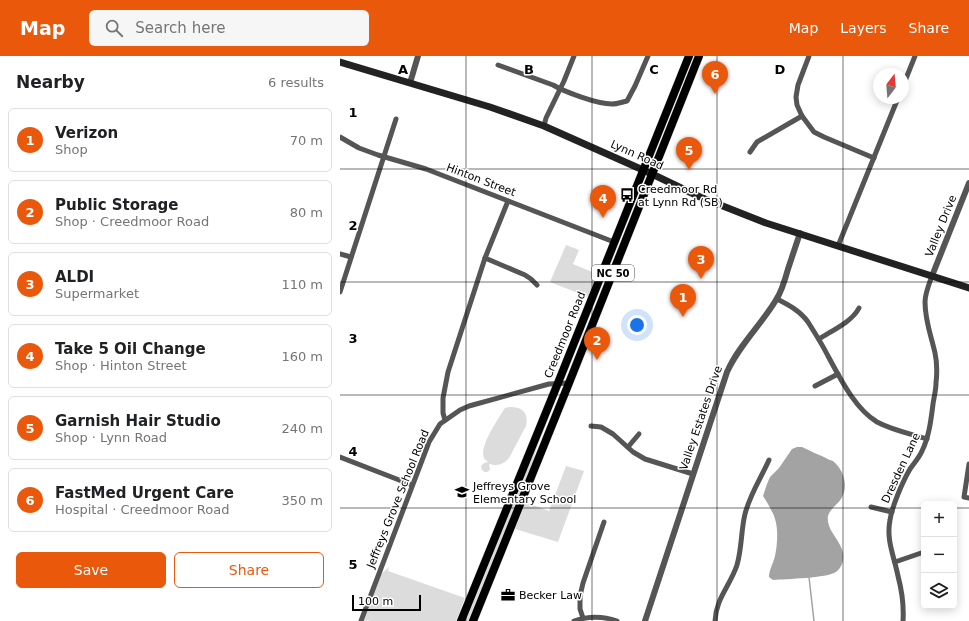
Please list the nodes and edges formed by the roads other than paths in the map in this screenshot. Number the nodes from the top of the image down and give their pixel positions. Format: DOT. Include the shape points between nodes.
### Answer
graph roads {
  1 [pos="418,56"];
  2 [pos="574,56"];
  3 [pos="648,56"];
  4 [pos="688,56"];
  5 [pos="699,56"];
  6 [pos="809,56"];
  7 [pos="915,56"];
  8 [pos="340,62"];
  9 [pos="498,65"];
  10 [pos="909,71"];
  11 [pos="410,83"];
  12 [pos="560,89"];
  13 [pos="896,104"];
  14 [pos="802,116"];
  15 [pos="396,119"];
  16 [pos="544,126"];
  17 [pos="340,137"];
  18 [pos="750,152"];
  19 [pos="384,157"];
  20 [pos="874,158"];
  21 [pos="643,170"];
  22 [pos="652,174"];
  23 [pos="969,182"];
  24 [pos="508,201"];
  25 [pos="800,233"];
  26 [pos="614,242"];
  27 [pos="838,246"];
  28 [pos="340,254"];
  29 [pos="351,257"];
  30 [pos="485,258"];
  31 [pos="932,276"];
  32 [pos="537,285"];
  33 [pos="969,288"];
  34 [pos="340,292"];
  35 [pos="777,299"];
  36 [pos="859,308"];
  37 [pos="819,339"];
  38 [pos="838,374"];
  39 [pos="569,382"];
  40 [pos="558,383"];
  41 [pos="815,386"];
  42 [pos="445,420"];
  43 [pos="591,426"];
  44 [pos="639,434"];
  45 [pos="927,439"];
  46 [pos="628,447"];
  47 [pos="340,457"];
  48 [pos="769,460"];
  49 [pos="969,464"];
  50 [pos="693,474"];
  51 [pos="412,485"];
  52 [pos="969,498"];
  53 [pos="871,507"];
  54 [pos="892,512"];
  55 [pos="604,522"];
  56 [pos="921,553"];
  57 [pos="895,562"];
  58 [pos="583,618"];
  59 [pos="361,621"];
  60 [pos="461,621"];
  61 [pos="473,621"];
  62 [pos="574,621"];
  63 [pos="617,621"];
  64 [pos="645,621"];
  65 [pos="715,621"];
  66 [pos="902,621"];
  1 -- 11 [label="street"];
  2 -- 12 [label="street"];
  3 -- 12 [label="street" via="627,101 613,104 598,102"];
  4 -- 21 [label="main road, Creedmoor Road / NC 50"];
  5 -- 22 [label="main road, Creedmoor Road / NC 50"];
  6 -- 14 [label="street" via="796,97"];
  7 -- 10 [label="street"];
  8 -- 11 [label="main road, Lynn Road"];
  9 -- 12 [label="street" via="553,84"];
  11 -- 16 [label="main road, Lynn Road"];
  12 -- 16 [label="street"];
  13 -- 20 [label="street"];
  14 -- 18 [label="street" via="757,142"];
  14 -- 20 [label="street" via="814,132"];
  15 -- 19 [label="street"];
  16 -- 21 [label="main road, Lynn Road"];
  17 -- 19 [label="street, Hinton Street" via="359,148"];
  19 -- 24 [label="street, Hinton Street" via="416,166"];
  19 -- 29 [label="street"];
  20 -- 27 [label="street"];
  21 -- 22 [label="main road, Lynn Road"];
  21 -- 26 [label="main road, Creedmoor Road / NC 50"];
  22 -- 25 [label="main road, Lynn Road" via="717,205"];
  22 -- 39 [label="main road, Creedmoor Road / NC 50"];
  23 -- 31 [label="street, Valley Drive"];
  24 -- 26 [label="street, Hinton Street"];
  24 -- 30 [label="street"];
  25 -- 27 [label="main road, Lynn Road"];
  25 -- 35 [label="street, Valley Estates Drive"];
  26 -- 40 [label="main road, Creedmoor Road / NC 50"];
  27 -- 31 [label="main road, Lynn Road"];
  28 -- 29 [label="street"];
  29 -- 34 [label="street"];
  30 -- 32 [label="street" via="525,275"];
  30 -- 42 [label="street" via="448,372 443,398"];
  31 -- 33 [label="main road, Lynn Road"];
  31 -- 45 [label="street, Dresden Lane" via="925,301 926,318 936,354 936,383"];
  35 -- 37 [label="street" via="803,315"];
  35 -- 50 [label="street, Valley Estates Drive" via="731,363"];
  36 -- 37 [label="street" via="851,319"];
  37 -- 38 [label="street"];
  38 -- 41 [label="street"];
  38 -- 45 [label="street" via="855,400 872,418 889,427"];
  39 -- 40 [label="street, Jeffreys Grove School Road"];
  39 -- 61 [label="main road, Creedmoor Road / NC 50"];
  40 -- 42 [label="street, Jeffreys Grove School Road" via="469,406"];
  40 -- 60 [label="main road, Creedmoor Road / NC 50"];
  42 -- 51 [label="street, Jeffreys Grove School Road" via="429,442"];
  43 -- 46 [label="street" via="601,427"];
  44 -- 46 [label="street"];
  45 -- 54 [label="street, Dresden Lane" via="907,476"];
  46 -- 50 [label="street" via="645,459"];
  47 -- 51 [label="street"];
  48 -- 65 [label="street" via="748,505 737,565 717,606"];
  49 -- 52 [label="street" via="964,497"];
  50 -- 64 [label="street, Valley Estates Drive"];
  51 -- 59 [label="street, Jeffreys Grove School Road"];
  53 -- 54 [label="street"];
  54 -- 57 [label="street, Dresden Lane" via="888,535"];
  55 -- 58 [label="street" via="580,596"];
  56 -- 57 [label="street"];
  57 -- 66 [label="street, Dresden Lane" via="903,600"];
  58 -- 62 [label="street"];
  58 -- 63 [label="street" via="600,617"];
}
